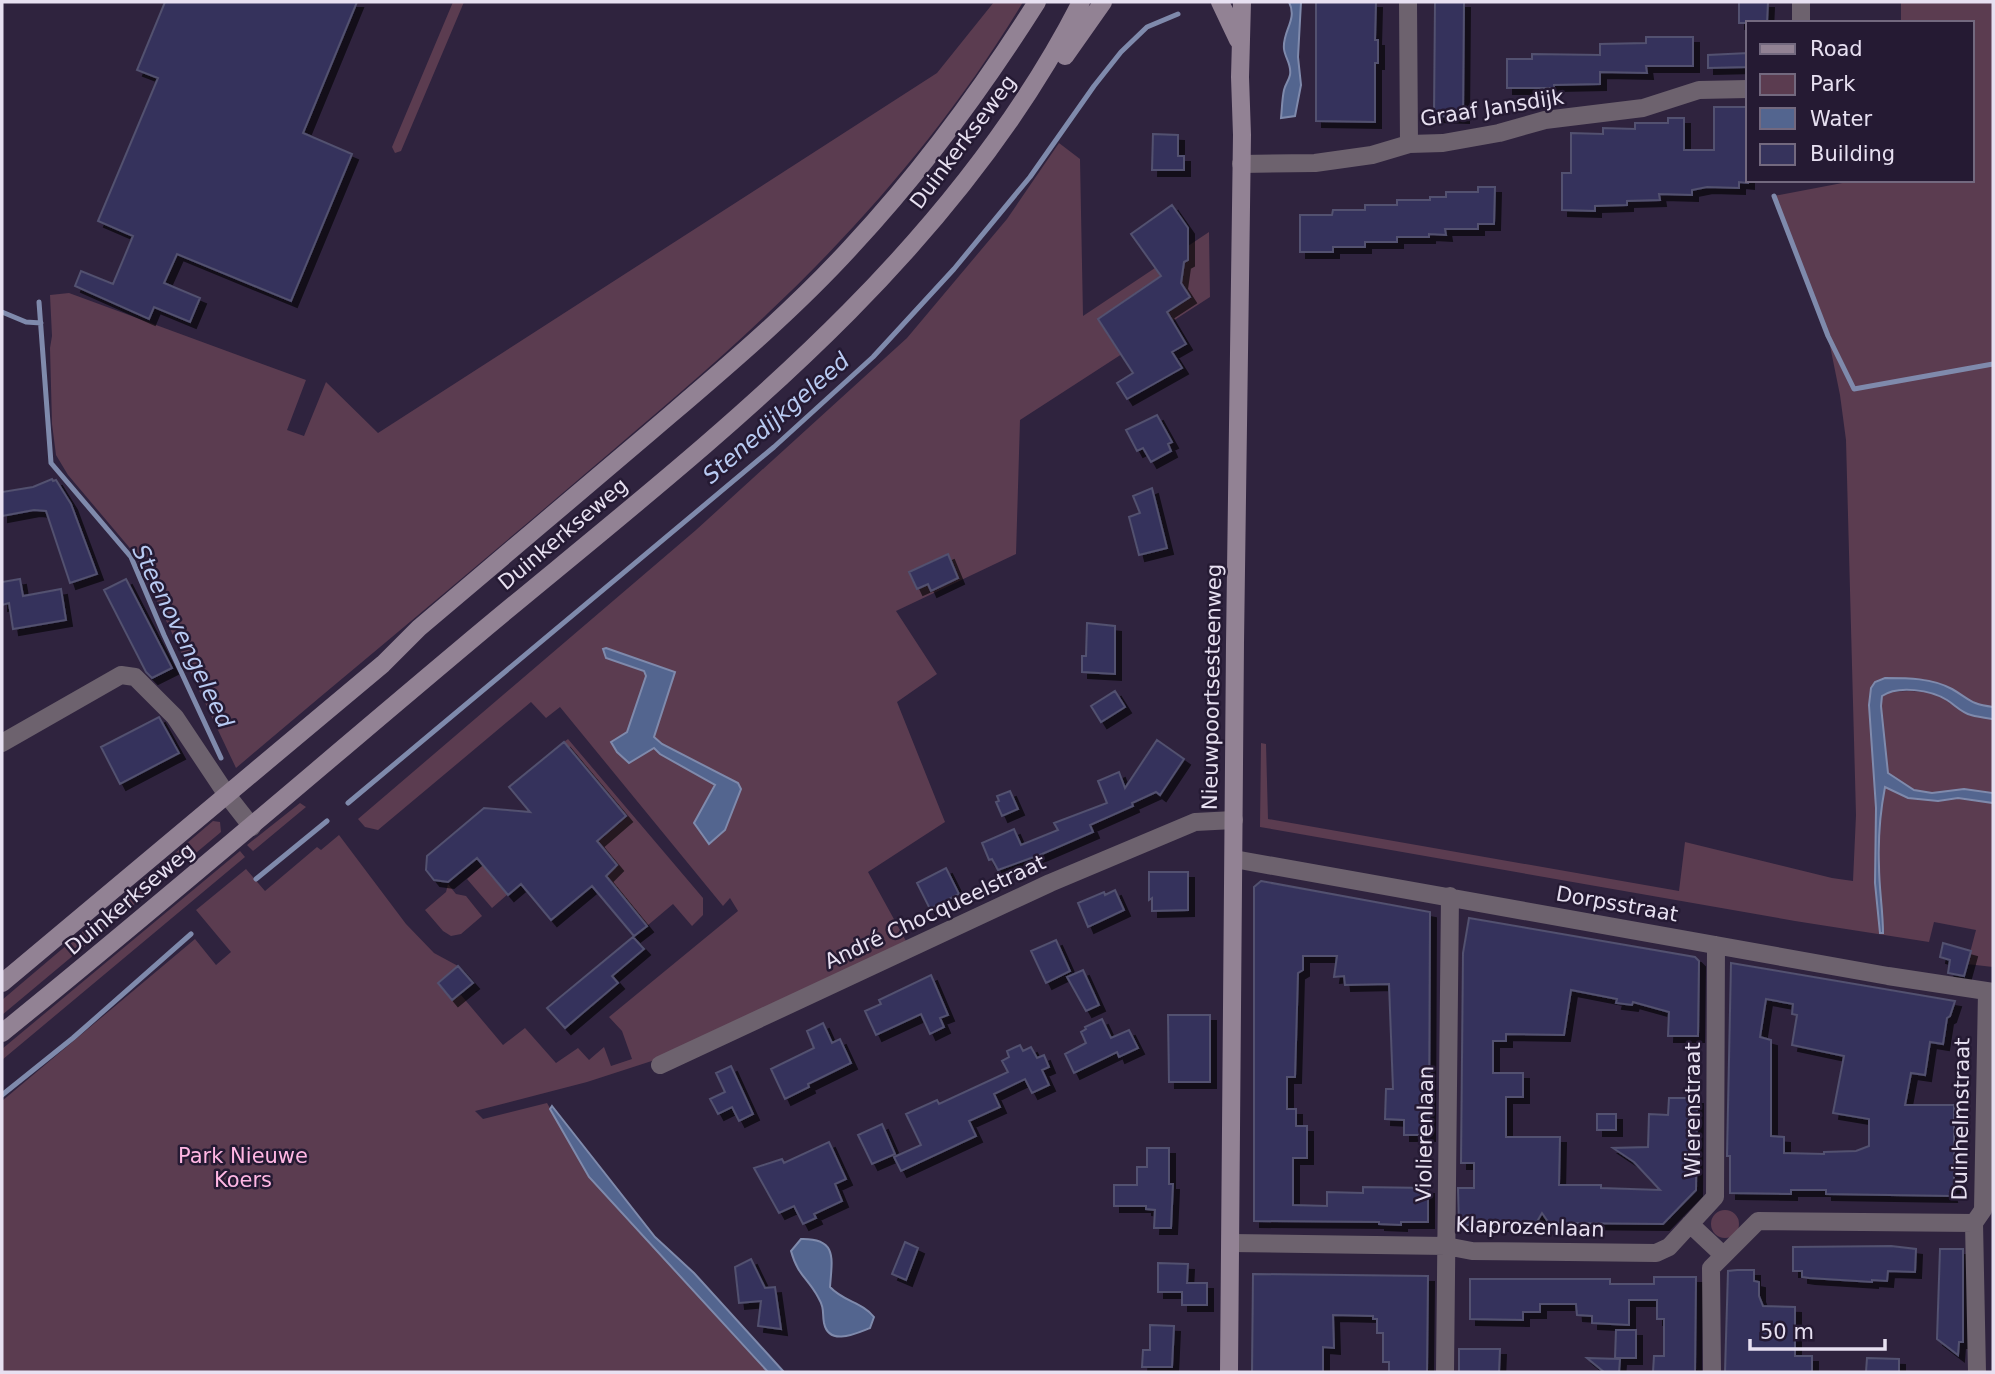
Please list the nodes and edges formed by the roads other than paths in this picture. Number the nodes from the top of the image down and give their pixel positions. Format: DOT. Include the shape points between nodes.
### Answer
graph roads {
  1 [pos="1037,2"];
  2 [pos="1082,2"];
  3 [pos="1103,2"];
  4 [pos="1220,2"];
  5 [pos="1242,2"];
  6 [pos="1408,2"];
  7 [pos="1801,2"];
  8 [pos="1801,21"];
  9 [pos="1241,47"];
  10 [pos="1746,89"];
  11 [pos="1409,144"];
  12 [pos="989,151"];
  13 [pos="1241,164"];
  14 [pos="2,743"];
  15 [pos="227,795"];
  16 [pos="1234,820"];
  17 [pos="252,827"];
  18 [pos="1234,859"];
  19 [pos="1450,896"];
  20 [pos="1716,945"];
  21 [pos="2,982"];
  22 [pos="1990,991"];
  23 [pos="2,1033"];
  24 [pos="660,1065"];
  25 [pos="1974,1223"];
  26 [pos="1690,1224"];
  27 [pos="1231,1242"];
  28 [pos="1446,1247"];
  29 [pos="1723,1255"];
  30 [pos="1230,1372"];
  31 [pos="1445,1372"];
  32 [pos="1712,1372"];
  33 [pos="1977,1372"];
  1 -- 15 [label="main road, Duinkerkseweg" via="976,96 914,177 790,308"];
  2 -- 12 [label="main road, Duinkerkseweg" via="1034,88"];
  3 -- 12 [label="main road" via="1034,103"];
  4 -- 9 [label="main road"];
  5 -- 9 [label="main road, Nieuwpoortsesteenweg"];
  6 -- 11 [label="street"];
  7 -- 8 [label="street"];
  9 -- 13 [label="main road, Nieuwpoortsesteenweg"];
  10 -- 11 [label="street, Graaf Jansdijk" via="1699,90 1643,108 1545,120 1443,143"];
  11 -- 13 [label="street, Graaf Jansdijk" via="1315,163"];
  12 -- 17 [label="main road, Duinkerkseweg" via="905,253 801,359"];
  13 -- 16 [label="main road, Nieuwpoortsesteenweg"];
  14 -- 15 [label="street" via="121,675 135,677 175,717"];
  15 -- 17 [label="street"];
  15 -- 21 [label="main road, Duinkerkseweg"];
  16 -- 18 [label="main road, Nieuwpoortsesteenweg"];
  16 -- 24 [label="street, André Chocqueelstraat" via="1195,822 1050,883"];
  17 -- 23 [label="main road, Duinkerkseweg"];
  18 -- 19 [label="street, Dorpsstraat"];
  18 -- 27 [label="main road, Nieuwpoortsesteenweg"];
  19 -- 20 [label="street, Dorpsstraat"];
  19 -- 28 [label="street, Violierenlaan"];
  20 -- 22 [label="street, Dorpsstraat"];
  20 -- 26 [label="street, Wierenstraat" via="1715,1197"];
  22 -- 25 [label="street, Duinhelmstraat" via="1983,1210"];
  25 -- 29 [label="street" via="1758,1221"];
  25 -- 33 [label="street, Duinhelmstraat"];
  26 -- 28 [label="street, Klaprozenlaan" via="1669,1247 1656,1253"];
  26 -- 29 [label="street"];
  27 -- 28 [label="street, Klaprozenlaan"];
  27 -- 30 [label="main road, Nieuwpoortsesteenweg"];
  28 -- 31 [label="street, Violierenlaan"];
  29 -- 32 [label="street" via="1711,1268"];
}
